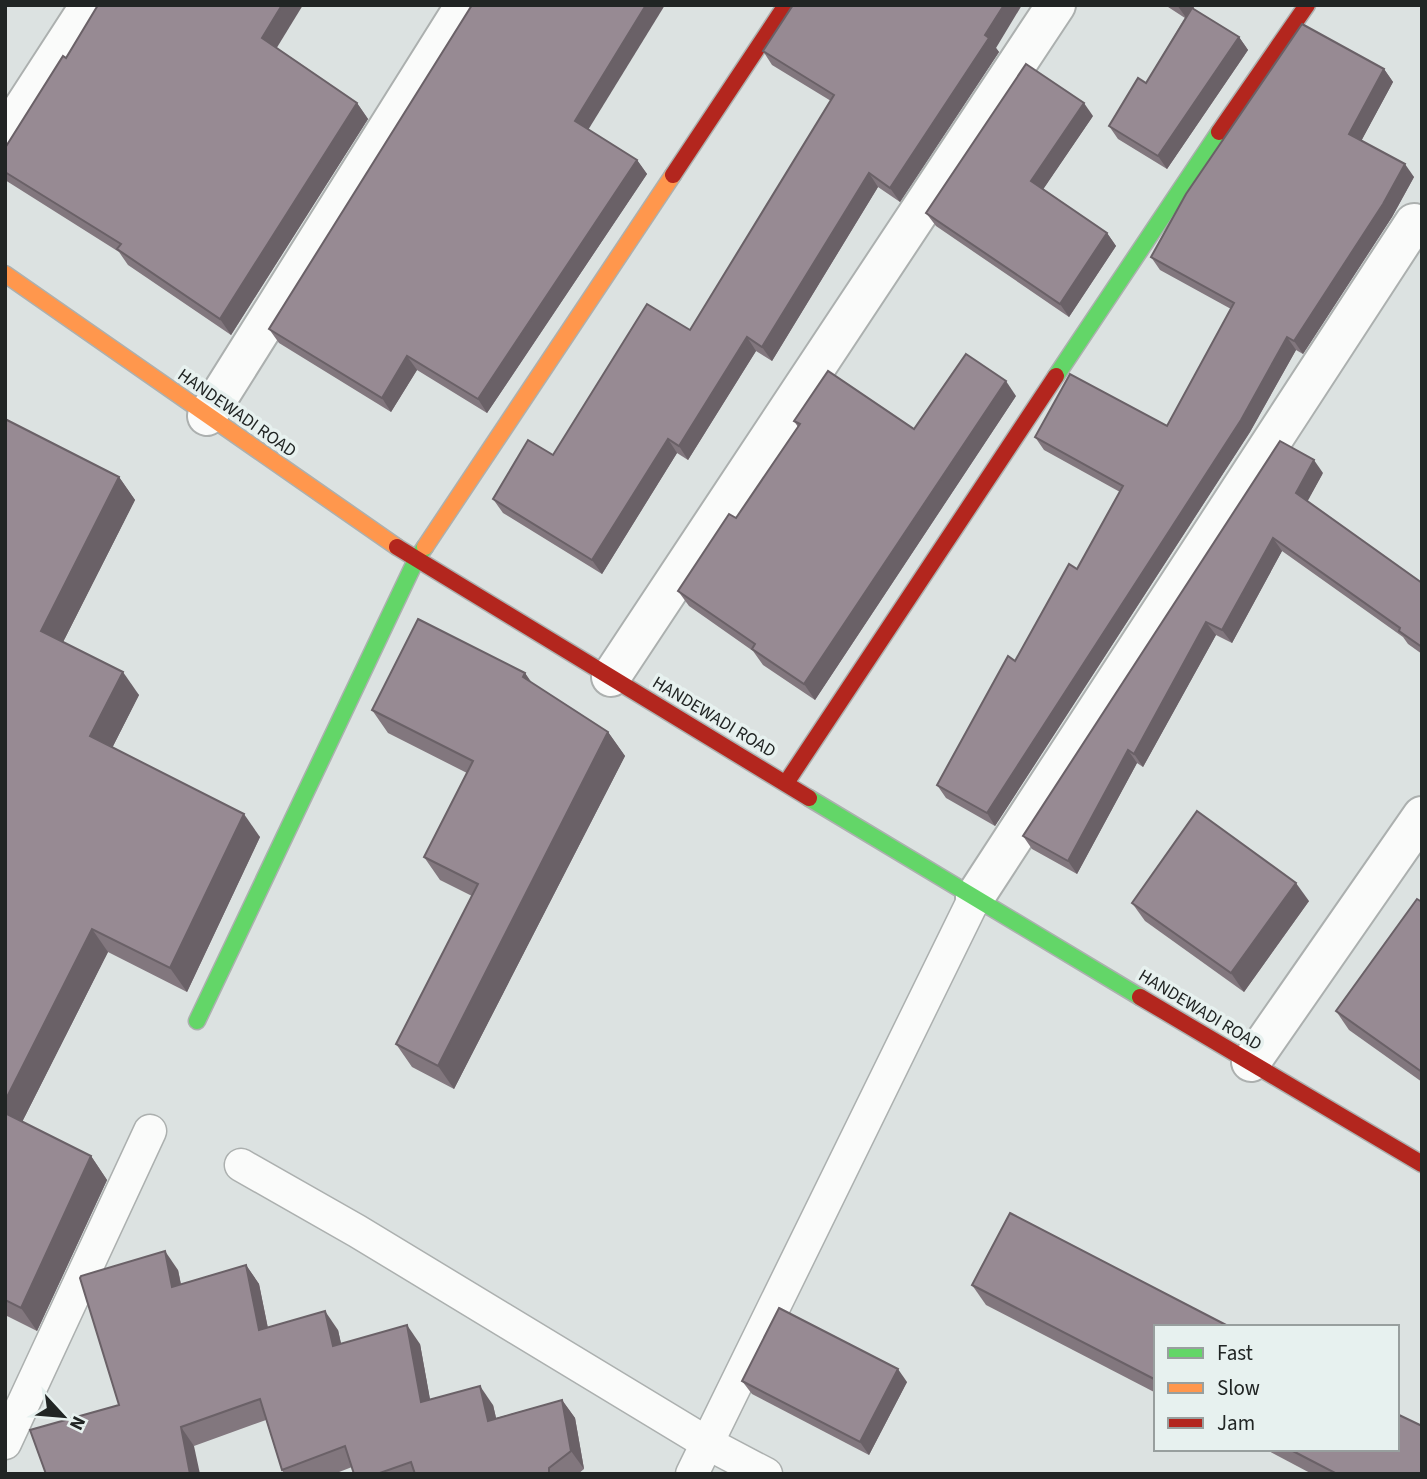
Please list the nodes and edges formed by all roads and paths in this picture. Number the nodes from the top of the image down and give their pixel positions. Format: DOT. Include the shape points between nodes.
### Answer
graph roads {
  1 [pos="90,5"];
  2 [pos="465,5"];
  3 [pos="786,5"];
  4 [pos="1056,5"];
  5 [pos="1307,5"];
  6 [pos="5,136"];
  7 [pos="1414,223"];
  8 [pos="5,274"];
  9 [pos="208,416"];
  10 [pos="416,560"];
  11 [pos="611,677"];
  12 [pos="786,783"];
  13 [pos="1422,816"];
  14 [pos="975,897"];
  15 [pos="197,1021"];
  16 [pos="1251,1062"];
  17 [pos="150,1131"];
  18 [pos="1422,1164"];
  19 [pos="241,1165"];
  20 [pos="5,1443"];
  21 [pos="707,1443"];
  22 [pos="692,1474"];
  23 [pos="766,1474"];
  1 -- 6 [label="street"];
  2 -- 9 [label="street"];
  3 -- 10 [label="street"];
  4 -- 11 [label="street"];
  5 -- 12 [label="street"];
  7 -- 14 [label="street"];
  8 -- 9 [label="street, HANDEWADI ROAD"];
  9 -- 10 [label="street, HANDEWADI ROAD"];
  10 -- 11 [label="street, HANDEWADI ROAD"];
  10 -- 15 [label="street"];
  11 -- 12 [label="street, HANDEWADI ROAD"];
  12 -- 14 [label="street, HANDEWADI ROAD"];
  13 -- 16 [label="street"];
  14 -- 16 [label="street, HANDEWADI ROAD"];
  14 -- 21 [label="lane"];
  16 -- 18 [label="street, HANDEWADI ROAD"];
  17 -- 20 [label="lane"];
  19 -- 21 [label="lane"];
  21 -- 22 [label="lane"];
  21 -- 23 [label="lane"];
}
